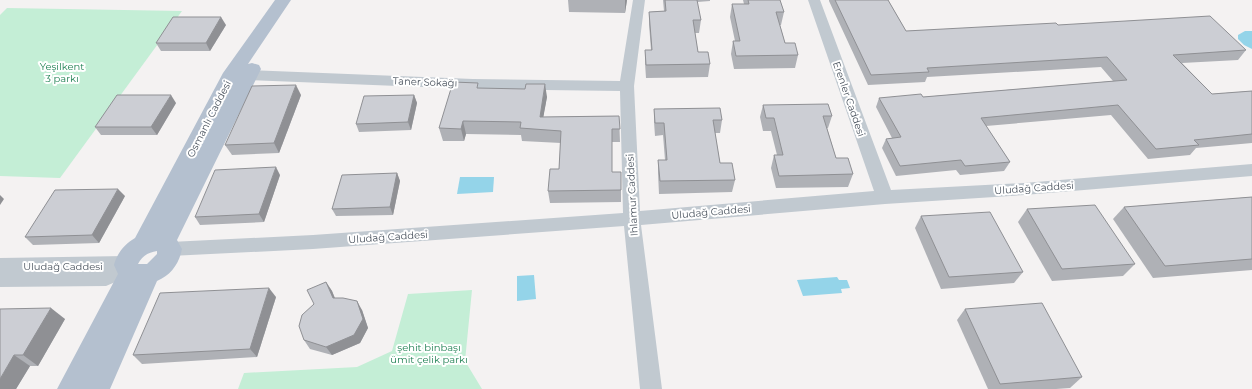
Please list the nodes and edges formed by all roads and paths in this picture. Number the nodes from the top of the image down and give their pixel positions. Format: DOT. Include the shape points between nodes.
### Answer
graph roads {
  1 [pos="283,0"];
  2 [pos="300,0"];
  3 [pos="639,0"];
  4 [pos="814,0"];
  5 [pos="248,75"];
  6 [pos="627,86"];
  7 [pos="1252,170"];
  8 [pos="885,197"];
  9 [pos="632,219"];
  10 [pos="159,245"];
  11 [pos="0,266"];
  12 [pos="133,269"];
  13 [pos="0,279"];
  14 [pos="70,389"];
  15 [pos="96,389"];
  16 [pos="652,389"];
  1 -- 10 [label="main road, Osmanlı Caddesi" via="232,73"];
  2 -- 5 [label="main road, Osmanlı Caddesi"];
  3 -- 6 [label="street, Ihlamur Caddesi"];
  4 -- 8 [label="street, Erenler Caddesi"];
  5 -- 6 [label="street, Taner Sokağı" via="473,84"];
  5 -- 10 [label="main road, Osmanlı Caddesi"];
  6 -- 9 [label="street, Ihlamur Caddesi"];
  7 -- 8 [label="street, Uludağ Caddesi" via="1024,189"];
  8 -- 9 [label="street, Uludağ Caddesi"];
  9 -- 10 [label="street, Uludağ Caddesi" via="313,242"];
  9 -- 16 [label="street, Ihlamur Caddesi"];
  10 -- 12 [label="main road" via="170,254 163,265"];
  11 -- 12 [label="street, Uludağ Caddesi" via="115,265"];
  12 -- 13 [label="street" via="106,278"];
  12 -- 14 [label="main road"];
  12 -- 15 [label="main road"];
}
